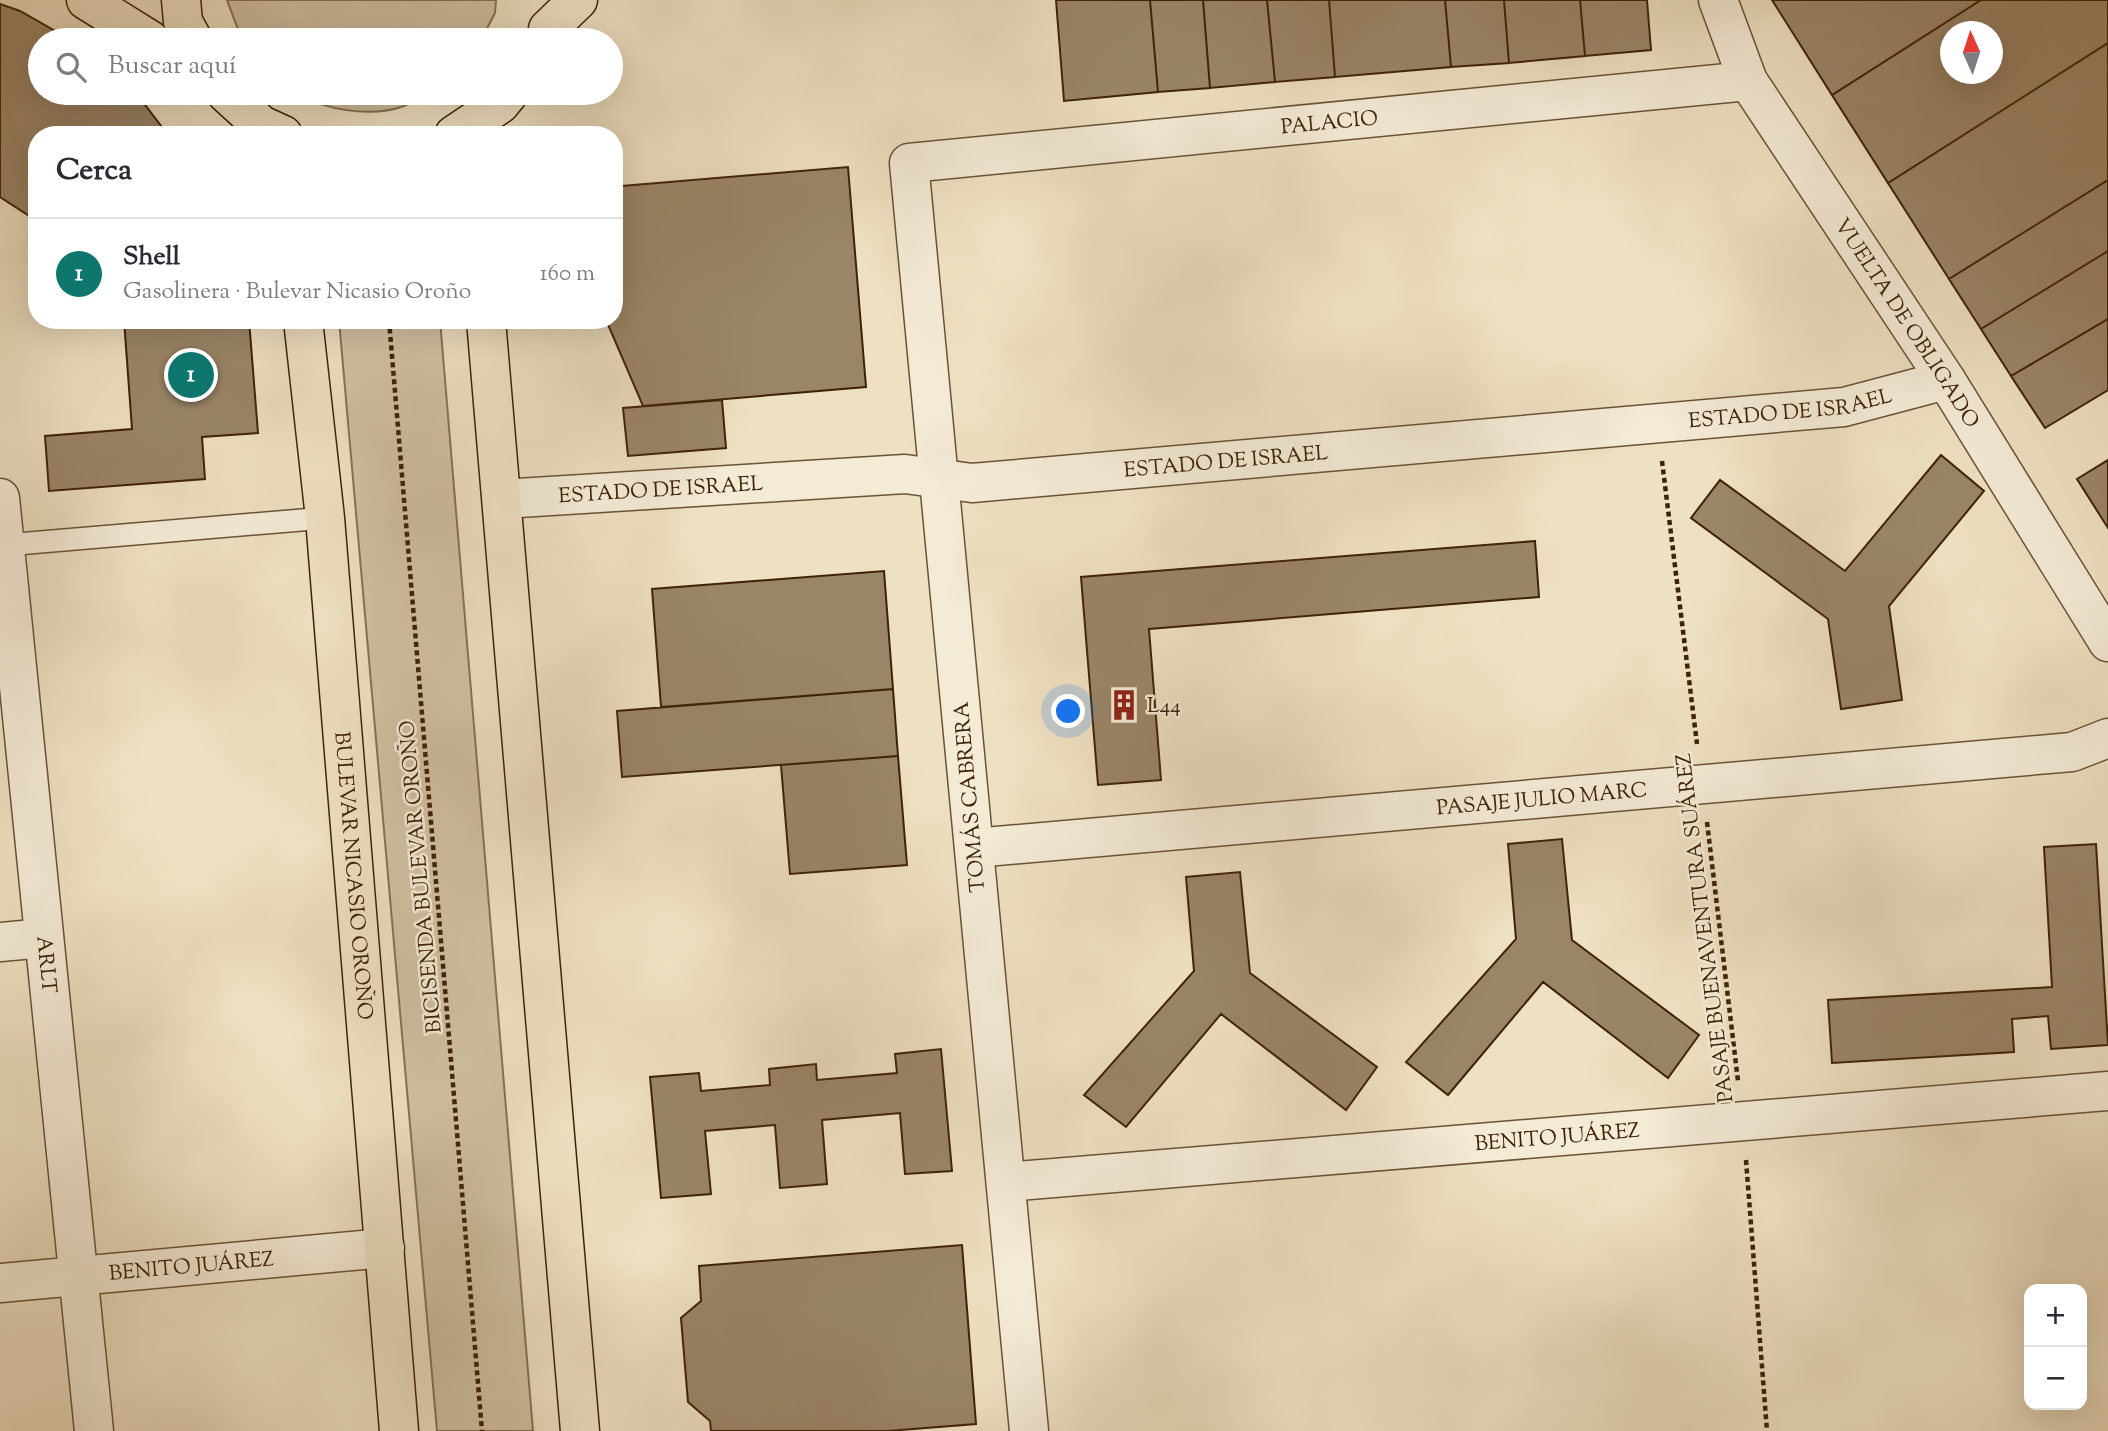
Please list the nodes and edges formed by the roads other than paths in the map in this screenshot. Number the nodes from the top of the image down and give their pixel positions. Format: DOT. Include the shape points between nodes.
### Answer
graph roads {
  1 [pos="86,0"];
  2 [pos="181,0"];
  3 [pos="578,0"];
  4 [pos="1718,0"];
  5 [pos="547,23"];
  6 [pos="131,28"];
  7 [pos="186,28"];
  8 [pos="1748,81"];
  9 [pos="240,105"];
  10 [pos="502,110"];
  11 [pos="264,126"];
  12 [pos="471,126"];
  13 [pos="909,163"];
  14 [pos="304,329"];
  15 [pos="487,329"];
  16 [pos="1946,380"];
  17 [pos="939,478"];
  18 [pos="0,498"];
  19 [pos="502,499"];
  20 [pos="325,518"];
  21 [pos="5,545"];
  22 [pos="5,591"];
  23 [pos="2108,642"];
  24 [pos="2108,738"];
  25 [pos="974,848"];
  26 [pos="44,938"];
  27 [pos="0,942"];
  28 [pos="2108,1091"];
  29 [pos="1006,1182"];
  30 [pos="385,1248"];
  31 [pos="78,1276"];
  32 [pos="0,1283"];
  33 [pos="94,1431"];
  34 [pos="399,1431"];
  35 [pos="580,1431"];
  36 [pos="1029,1431"];
  1 -- 6 [label="main road"];
  2 -- 7 [label="main road"];
  3 -- 5 [label="main road"];
  4 -- 8 [label="street, VUELTA DE OBLIGADO"];
  8 -- 13 [label="street, PALACIO"];
  8 -- 16 [label="street, VUELTA DE OBLIGADO"];
  9 -- 11 [label="main road"];
  10 -- 12 [label="main road"];
  13 -- 17 [label="street, TOMÁS CABRERA"];
  14 -- 20 [label="main road, BULEVAR NICASIO OROÑO"];
  15 -- 19 [label="main road"];
  16 -- 17 [label="street, ESTADO DE ISRAEL" via="1844,407 972,483"];
  16 -- 23 [label="street, VUELTA DE OBLIGADO"];
  17 -- 19 [label="street, ESTADO DE ISRAEL" via="905,474"];
  17 -- 25 [label="street, TOMÁS CABRERA"];
  18 -- 21 [label="street, ARLT"];
  19 -- 35 [label="main road"];
  20 -- 21 [label="lane"];
  20 -- 30 [label="main road, BULEVAR NICASIO OROÑO"];
  21 -- 22 [label="street, ARLT"];
  22 -- 26 [label="street, ARLT"];
  24 -- 25 [label="street, PASAJE JULIO MARC" via="2071,752"];
  25 -- 29 [label="street, TOMÁS CABRERA"];
  26 -- 27 [label="street"];
  26 -- 31 [label="street, ARLT"];
  28 -- 29 [label="street, BENITO JUÁREZ"];
  29 -- 36 [label="street, TOMÁS CABRERA"];
  30 -- 31 [label="street, BENITO JUÁREZ"];
  30 -- 34 [label="main road, BULEVAR NICASIO OROÑO"];
  31 -- 32 [label="street, BENITO JUÁREZ"];
  31 -- 33 [label="street, ARLT"];
}
